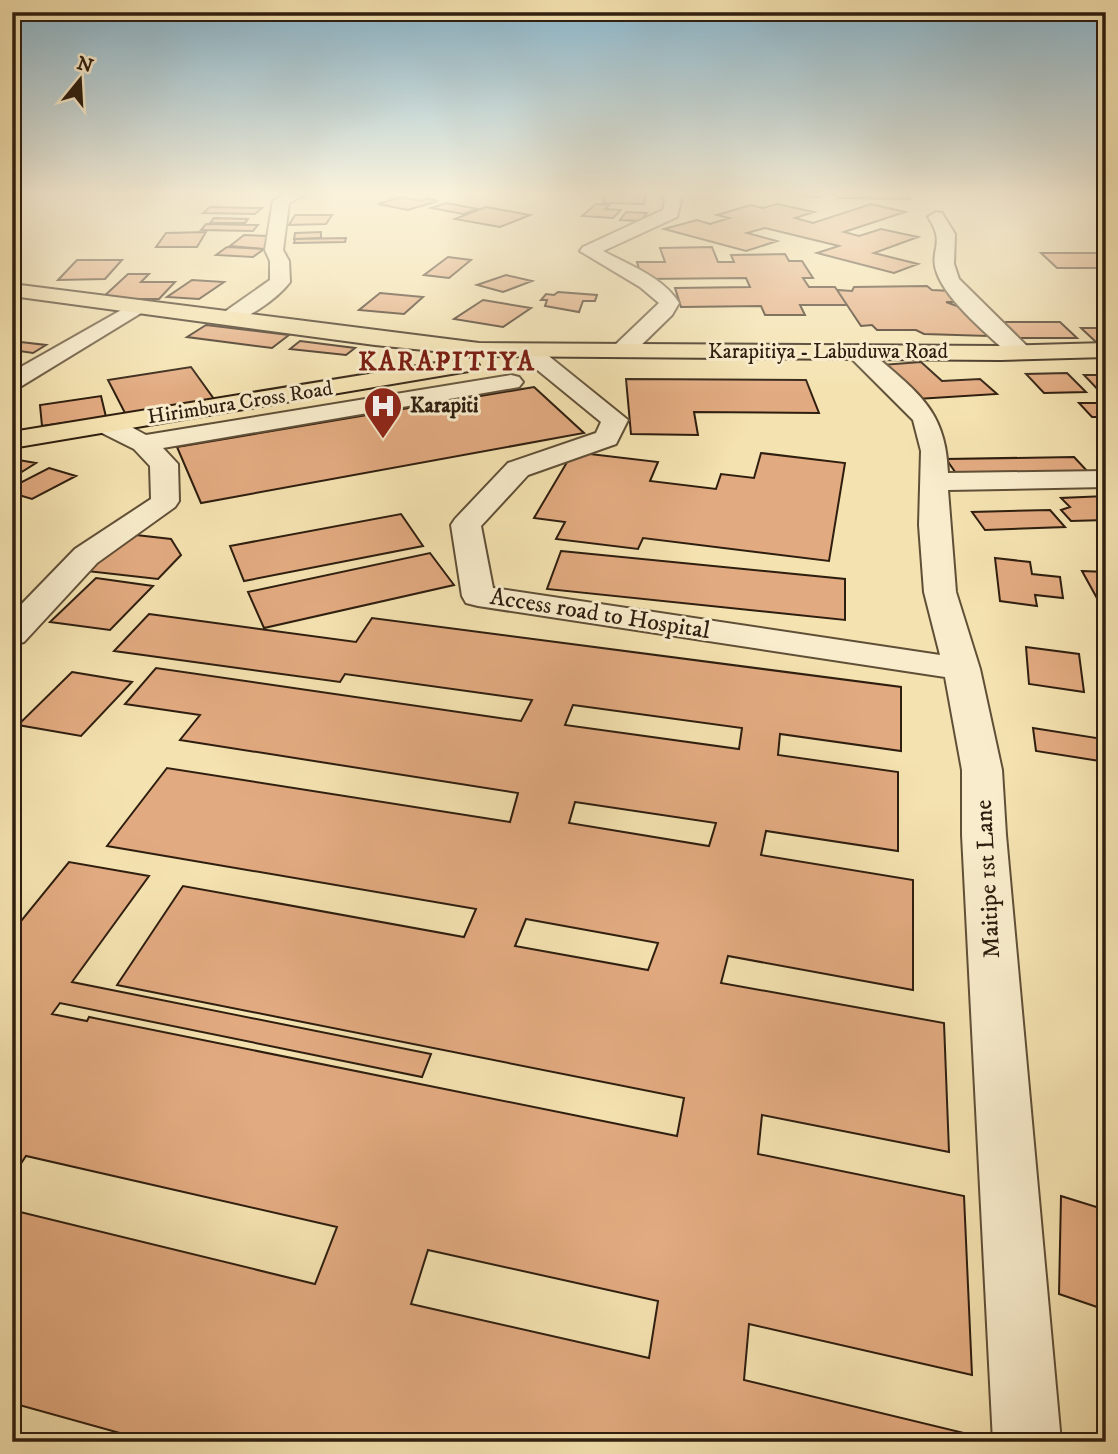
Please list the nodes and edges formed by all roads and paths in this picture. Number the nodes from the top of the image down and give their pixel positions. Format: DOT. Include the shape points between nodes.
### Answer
graph roads {
  1 [pos="280,260"];
  2 [pos="605,260"];
  3 [pos="944,260"];
  4 [pos="12,290"];
  5 [pos="139,306"];
  6 [pos="230,317"];
  7 [pos="386,341"];
  8 [pos="1106,350"];
  9 [pos="622,351"];
  10 [pos="858,352"];
  11 [pos="541,353"];
  12 [pos="1021,353"];
  13 [pos="466,356"];
  14 [pos="381,379"];
  15 [pos="12,382"];
  16 [pos="511,382"];
  17 [pos="106,425"];
  18 [pos="12,440"];
  19 [pos="143,443"];
  20 [pos="1106,479"];
  21 [pos="934,482"];
  22 [pos="12,635"];
  23 [pos="962,669"];
  24 [pos="1027,1442"];
  1 -- 6 [label="street" via="280,282"];
  2 -- 9 [label="street" via="647,283 669,303"];
  3 -- 12 [label="street" via="947,275"];
  4 -- 5 [label="main road"];
  5 -- 6 [label="main road"];
  5 -- 15 [label="street"];
  6 -- 7 [label="main road"];
  7 -- 13 [label="main road"];
  7 -- 14 [label="main road" via="404,356 396,370"];
  8 -- 12 [label="main road, Karapitiya - Labuduwa Road"];
  9 -- 10 [label="main road, Karapitiya - Labuduwa Road"];
  9 -- 11 [label="main road, Karapitiya - Labuduwa Road"];
  10 -- 12 [label="main road, Karapitiya - Labuduwa Road"];
  10 -- 21 [label="street, Maitipe 1st Lane" via="896,385 926,420 934,451"];
  11 -- 13 [label="main road, Karapitiya - Labuduwa Road"];
  11 -- 23 [label="street, Access road to Hospital" via="615,420 607,439 518,469 466,525 478,596"];
  13 -- 14 [label="main road, Hirimbura Cross Road"];
  14 -- 17 [label="main road, Hirimbura Cross Road"];
  16 -- 19 [label="street"];
  17 -- 18 [label="main road, Hirimbura Cross Road"];
  17 -- 19 [label="street"];
  19 -- 22 [label="street" via="164,464 165,500 147,518 101,544 68,571"];
  20 -- 21 [label="street"];
  21 -- 23 [label="street, Maitipe 1st Lane" via="940,592"];
  23 -- 24 [label="street, Maitipe 1st Lane" via="982,769"];
}
